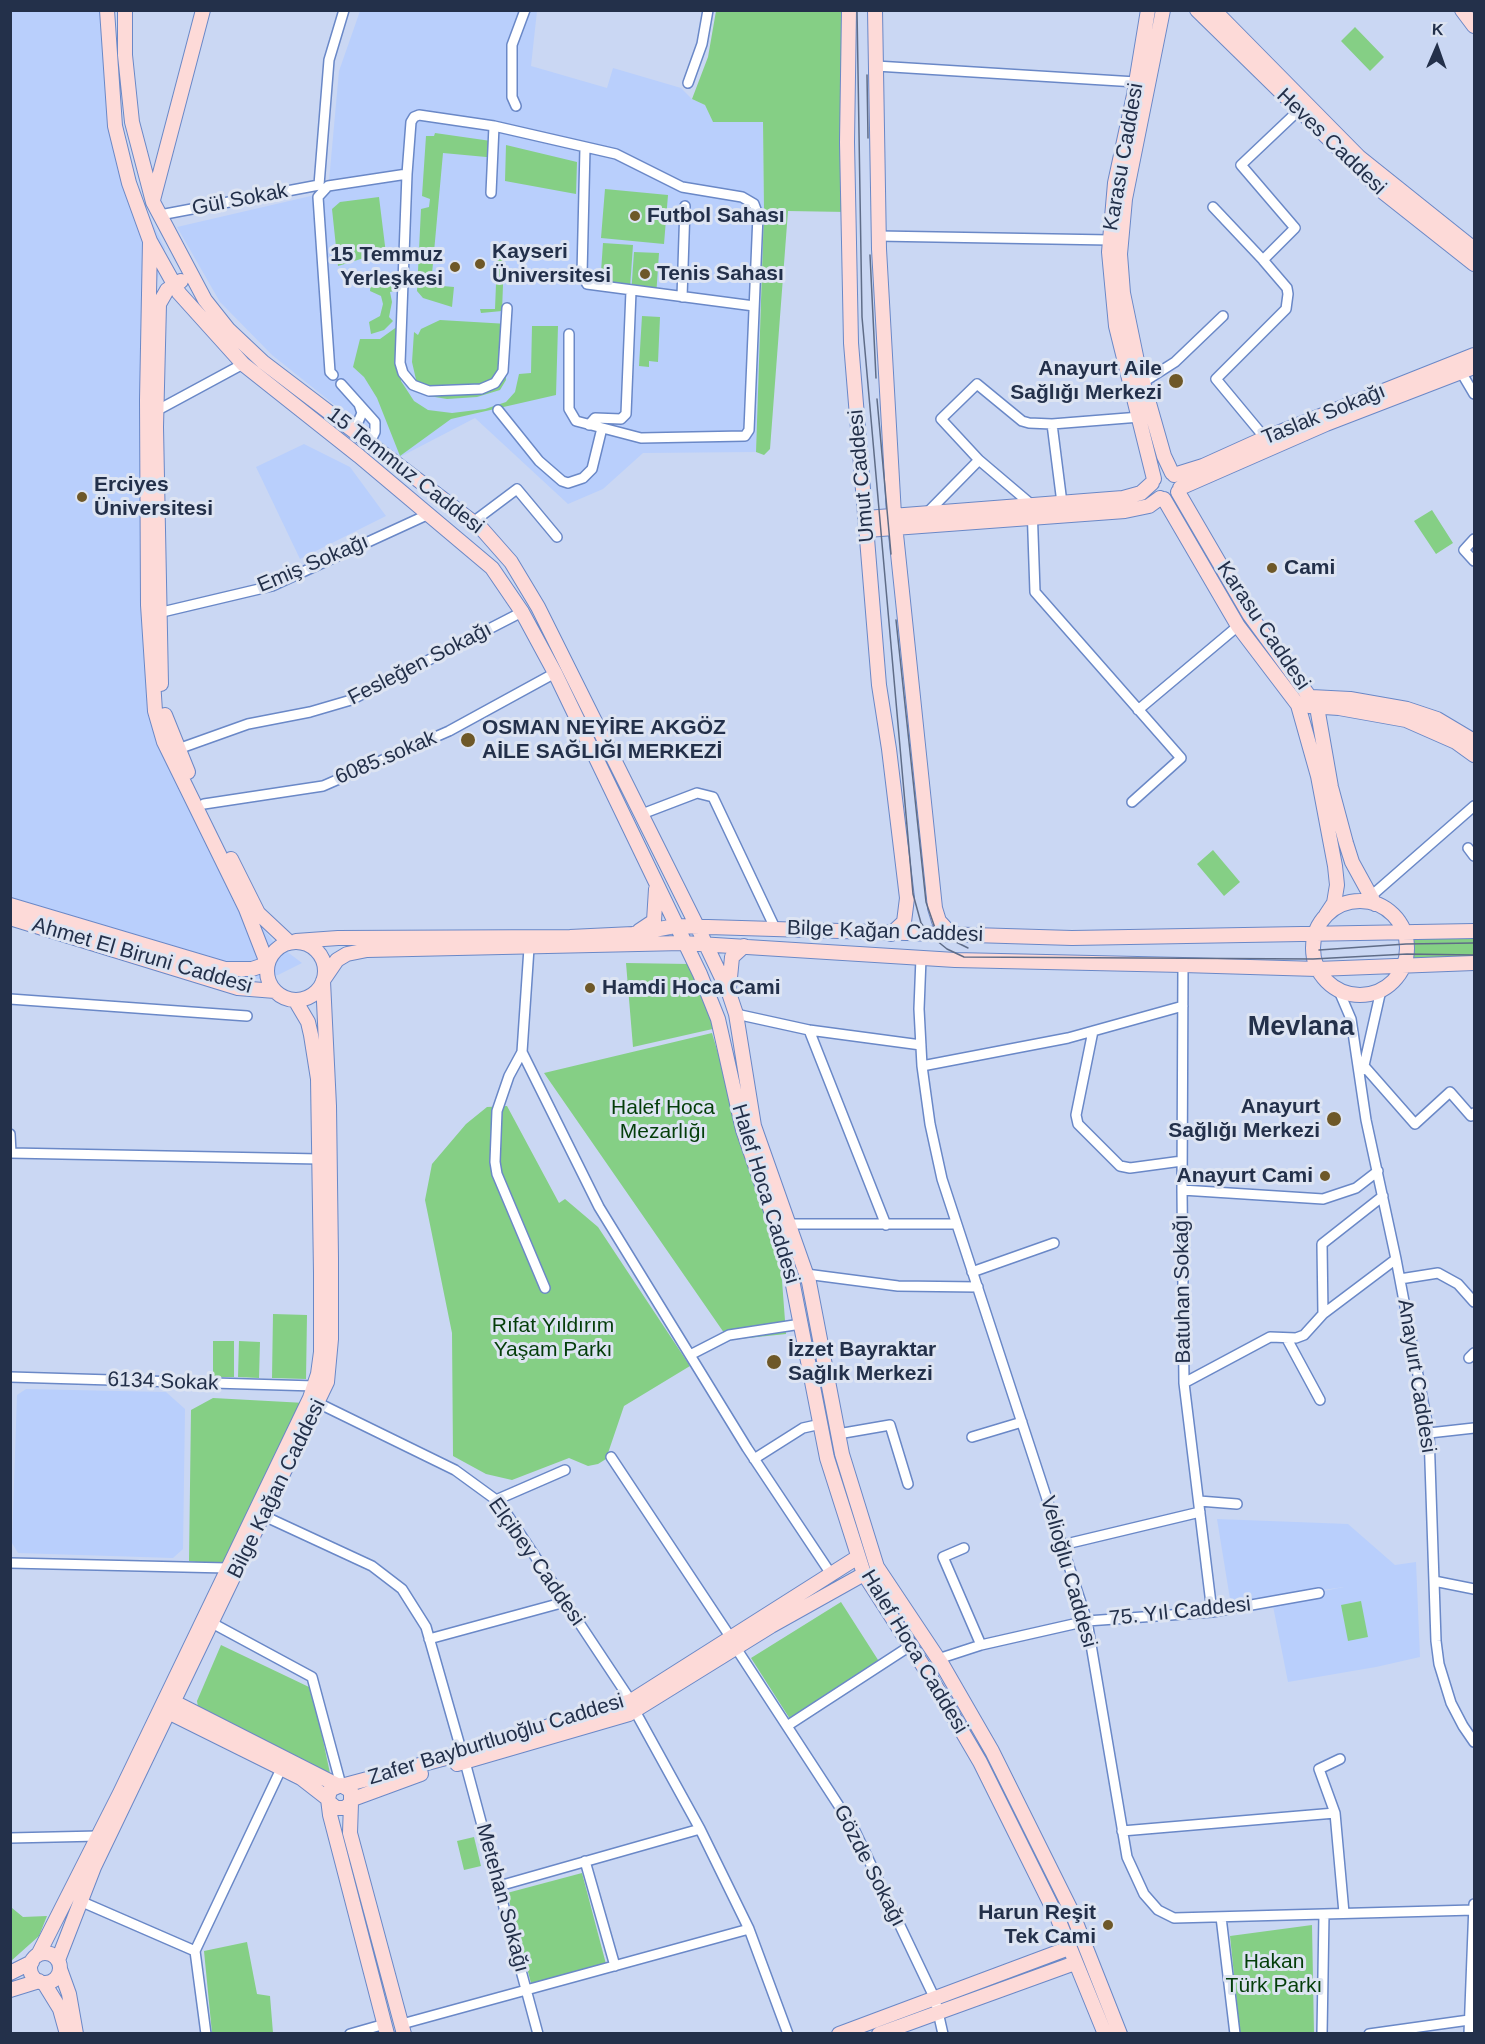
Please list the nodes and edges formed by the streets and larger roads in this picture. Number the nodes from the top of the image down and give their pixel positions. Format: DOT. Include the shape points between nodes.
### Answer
graph roads {
  1 [pos="107,10"];
  2 [pos="125,10"];
  3 [pos="203,10"];
  4 [pos="344,10"];
  5 [pos="525,10"];
  6 [pos="708,10"];
  7 [pos="849,10"];
  8 [pos="875,10"];
  9 [pos="1148,10"];
  10 [pos="1163,10"];
  11 [pos="1197,10"];
  12 [pos="1214,10"];
  13 [pos="1462,10"];
  14 [pos="1474,26"];
  15 [pos="876,66"];
  16 [pos="688,82"];
  17 [pos="1136,82"];
  18 [pos="516,106"];
  19 [pos="1298,111"];
  20 [pos="494,126"];
  21 [pos="585,148"];
  22 [pos="407,174"];
  23 [pos="491,193"];
  24 [pos="685,206"];
  25 [pos="1214,207"];
  26 [pos="156,208"];
  27 [pos="168,230"];
  28 [pos="878,236"];
  29 [pos="1110,240"];
  30 [pos="150,241"];
  31 [pos="1474,249"];
  32 [pos="1263,260"];
  33 [pos="1474,264"];
  34 [pos="188,267"];
  35 [pos="175,285"];
  36 [pos="631,291"];
  37 [pos="682,297"];
  38 [pos="754,306"];
  39 [pos="507,308"];
  40 [pos="1223,316"];
  41 [pos="569,334"];
  42 [pos="1474,356"];
  43 [pos="243,364"];
  44 [pos="1474,367"];
  45 [pos="1461,372"];
  46 [pos="333,375"];
  47 [pos="1142,383"];
  48 [pos="341,384"];
  49 [pos="1474,394"];
  50 [pos="359,404"];
  51 [pos="498,410"];
  52 [pos="156,411"];
  53 [pos="1140,417"];
  54 [pos="1052,424"];
  55 [pos="589,425"];
  56 [pos="602,428"];
  57 [pos="354,431"];
  58 [pos="1265,438"];
  59 [pos="370,442"];
  60 [pos="344,444"];
  61 [pos="359,456"];
  62 [pos="979,460"];
  63 [pos="1153,481"];
  64 [pos="1176,482"];
  65 [pos="1162,498"];
  66 [pos="1062,503"];
  67 [pos="1032,512"];
  68 [pos="927,513"];
  69 [pos="429,514"];
  70 [pos="473,522"];
  71 [pos="895,522"];
  72 [pos="866,524"];
  73 [pos="557,537"];
  74 [pos="1474,539"];
  75 [pos="1474,561"];
  76 [pos="522,612"];
  77 [pos="158,613"];
  78 [pos="1238,626"];
  79 [pos="555,673"];
  80 [pos="1314,702"];
  81 [pos="1298,705"];
  82 [pos="1138,710"];
  83 [pos="1474,741"];
  84 [pos="178,749"];
  85 [pos="1474,755"];
  86 [pos="1132,802"];
  87 [pos="204,804"];
  88 [pos="1474,806"];
  89 [pos="642,814"];
  90 [pos="656,884"];
  91 [pos="1373,900"];
  92 [pos="10,905"];
  93 [pos="1326,915"];
  94 [pos="10,918"];
  95 [pos="675,926"];
  96 [pos="697,926"];
  97 [pos="775,928"];
  98 [pos="1403,931"];
  99 [pos="1474,931"];
  100 [pos="1315,933"];
  101 [pos="633,934"];
  102 [pos="891,934"];
  103 [pos="951,934"];
  104 [pos="292,942"];
  105 [pos="683,943"];
  106 [pos="706,944"];
  107 [pos="744,946"];
  108 [pos="529,948"];
  109 [pos="921,958"];
  110 [pos="1474,963"];
  111 [pos="267,964"];
  112 [pos="1404,964"];
  113 [pos="1183,965"];
  114 [pos="1317,969"];
  115 [pos="324,980"];
  116 [pos="1381,990"];
  117 [pos="274,991"];
  118 [pos="1339,991"];
  119 [pos="729,993"];
  120 [pos="10,999"];
  121 [pos="295,1000"];
  122 [pos="1184,1006"];
  123 [pos="736,1014"];
  124 [pos="247,1016"];
  125 [pos="809,1030"];
  126 [pos="1093,1031"];
  127 [pos="921,1046"];
  128 [pos="522,1052"];
  129 [pos="922,1066"];
  130 [pos="1364,1066"];
  131 [pos="1362,1078"];
  132 [pos="1474,1113"];
  133 [pos="10,1134"];
  134 [pos="11,1153"];
  135 [pos="320,1159"];
  136 [pos="1182,1161"];
  137 [pos="1378,1171"];
  138 [pos="1182,1190"];
  139 [pos="1383,1196"];
  140 [pos="790,1224"];
  141 [pos="955,1224"];
  142 [pos="886,1225"];
  143 [pos="1054,1243"];
  144 [pos="1396,1259"];
  145 [pos="972,1272"];
  146 [pos="806,1274"];
  147 [pos="1400,1279"];
  148 [pos="978,1287"];
  149 [pos="545,1288"];
  150 [pos="1474,1302"];
  151 [pos="1323,1314"];
  152 [pos="801,1324"];
  153 [pos="1287,1339"];
  154 [pos="690,1355"];
  155 [pos="10,1377"];
  156 [pos="1184,1383"];
  157 [pos="315,1386"];
  158 [pos="1320,1400"];
  159 [pos="318,1403"];
  160 [pos="1022,1422"];
  161 [pos="821,1424"];
  162 [pos="1474,1428"];
  163 [pos="1429,1433"];
  164 [pos="838,1434"];
  165 [pos="972,1437"];
  166 [pos="611,1457"];
  167 [pos="754,1460"];
  168 [pos="565,1470"];
  169 [pos="908,1484"];
  170 [pos="496,1500"];
  171 [pos="1199,1501"];
  172 [pos="1237,1504"];
  173 [pos="1200,1512"];
  174 [pos="264,1516"];
  175 [pos="1062,1545"];
  176 [pos="964,1548"];
  177 [pos="858,1557"];
  178 [pos="10,1563"];
  179 [pos="227,1568"];
  180 [pos="831,1574"];
  181 [pos="864,1574"];
  182 [pos="1434,1581"];
  183 [pos="1474,1588"];
  184 [pos="1319,1593"];
  185 [pos="566,1602"];
  186 [pos="1212,1612"];
  187 [pos="1087,1621"];
  188 [pos="212,1623"];
  189 [pos="429,1639"];
  190 [pos="733,1643"];
  191 [pos="981,1645"];
  192 [pos="910,1646"];
  193 [pos="938,1659"];
  194 [pos="167,1705"];
  195 [pos="633,1706"];
  196 [pos="787,1726"];
  197 [pos="1474,1742"];
  198 [pos="464,1757"];
  199 [pos="1340,1759"];
  200 [pos="281,1768"];
  201 [pos="341,1785"];
  202 [pos="329,1801"];
  203 [pos="352,1801"];
  204 [pos="1335,1813"];
  205 [pos="700,1829"];
  206 [pos="1122,1831"];
  207 [pos="99,1836"];
  208 [pos="10,1838"];
  209 [pos="585,1861"];
  210 [pos="499,1886"];
  211 [pos="80,1901"];
  212 [pos="1474,1904"];
  213 [pos="1474,1910"];
  214 [pos="1344,1913"];
  215 [pos="1324,1914"];
  216 [pos="1221,1917"];
  217 [pos="749,1929"];
  218 [pos="1069,1948"];
  219 [pos="195,1951"];
  220 [pos="35,1959"];
  221 [pos="1075,1963"];
  222 [pos="59,1965"];
  223 [pos="615,1966"];
  224 [pos="10,1973"];
  225 [pos="41,1982"];
  226 [pos="10,1990"];
  227 [pos="526,1990"];
  228 [pos="937,2006"];
  229 [pos="1471,2015"];
  230 [pos="386,2029"];
  231 [pos="403,2029"];
  232 [pos="1402,2031"];
  233 [pos="67,2034"];
  234 [pos="76,2034"];
  235 [pos="206,2034"];
  236 [pos="350,2034"];
  237 [pos="538,2034"];
  238 [pos="788,2034"];
  239 [pos="839,2034"];
  240 [pos="879,2034"];
  241 [pos="943,2034"];
  242 [pos="1105,2034"];
  243 [pos="1120,2034"];
  244 [pos="1235,2034"];
  245 [pos="1322,2034"];
  246 [pos="1369,2034"];
  247 [pos="1469,2034"];
  1 -- 30 [label="street, 15 Temmuz Caddesi" via="115,126 129,183"];
  2 -- 26 [label="street, 15 Temmuz Caddesi" via="132,122"];
  3 -- 26 [label="street"];
  4 -- 26 [label="street, Gül Sokak" via="329,60 319,185"];
  5 -- 18 [label="street" via="512,45 512,97"];
  6 -- 16 [label="street" via="702,44"];
  7 -- 72 [label="street, Umut Caddesi" via="849,305"];
  8 -- 15 [label="street, Umut Caddesi"];
  9 -- 17 [label="street, Karasu Caddesi"];
  10 -- 47 [label="street, Karasu Caddesi" via="1121,236 1123,293"];
  11 -- 19 [label="street, Heves Caddesi"];
  12 -- 31 [label="street, Heves Caddesi" via="1353,151"];
  13 -- 14 [label="street"];
  15 -- 17 [label="street"];
  15 -- 28 [label="street, Umut Caddesi"];
  17 -- 29 [label="street, Karasu Caddesi" via="1120,153"];
  19 -- 32 [label="street" via="1241,165 1295,228"];
  19 -- 33 [label="street, Heves Caddesi" via="1383,192"];
  20 -- 21 [label="street"];
  20 -- 22 [label="street" via="416,115 411,122"];
  20 -- 23 [label="street"];
  21 -- 36 [label="street" via="582,278 593,287"];
  21 -- 38 [label="street" via="629,159 682,187 751,201 758,215"];
  22 -- 39 [label="street" via="400,363 406,378 429,391 481,389 495,383 503,371"];
  22 -- 46 [label="street" via="328,186 318,196"];
  24 -- 37 [label="street"];
  25 -- 32 [label="street"];
  26 -- 27 [label="street, 15 Temmuz Caddesi"];
  27 -- 30 [label="street" via="157,232"];
  27 -- 34 [label="street, 15 Temmuz Caddesi"];
  28 -- 29 [label="street"];
  28 -- 71 [label="street, Umut Caddesi"];
  29 -- 53 [label="street, Karasu Caddesi" via="1114,316"];
  30 -- 35 [label="street, 15 Temmuz Caddesi"];
  30 -- 111 [label="street" via="148,605 155,711 164,742 246,909"];
  32 -- 58 [label="street" via="1287,288 1286,309 1216,379"];
  34 -- 35 [label="street"];
  34 -- 57 [label="street, 15 Temmuz Caddesi" via="205,300 228,329 263,362"];
  35 -- 43 [label="street, 15 Temmuz Caddesi"];
  35 -- 52 [label="street" via="159,304"];
  36 -- 37 [label="street"];
  36 -- 55 [label="street" via="626,414 621,418 595,418"];
  37 -- 38 [label="street"];
  38 -- 56 [label="street" via="749,430 745,436 640,438"];
  40 -- 47 [label="street" via="1175,362"];
  41 -- 55 [label="street" via="569,412 576,421"];
  42 -- 58 [label="street, Taslak Sokağı"];
  43 -- 52 [label="street"];
  43 -- 60 [label="street, 15 Temmuz Caddesi"];
  44 -- 45 [label="street, Taslak Sokağı"];
  45 -- 49 [label="street"];
  45 -- 64 [label="street, Taslak Sokağı"];
  47 -- 64 [label="street, Karasu Caddesi"];
  48 -- 50 [label="street"];
  50 -- 57 [label="street" via="362,413"];
  50 -- 59 [label="street" via="375,422"];
  51 -- 56 [label="street" via="539,461 568,483 584,478 592,469"];
  52 -- 77 [label="street"];
  53 -- 54 [label="street"];
  53 -- 63 [label="street, Karasu Caddesi"];
  54 -- 62 [label="street" via="1022,421 977,384 941,419"];
  54 -- 66 [label="street"];
  55 -- 56 [label="street"];
  57 -- 59 [label="street, 15 Temmuz Caddesi"];
  57 -- 60 [label="street"];
  58 -- 64 [label="street, Taslak Sokağı"];
  59 -- 61 [label="street"];
  59 -- 70 [label="street, 15 Temmuz Caddesi"];
  60 -- 61 [label="street, 15 Temmuz Caddesi"];
  61 -- 69 [label="street, 15 Temmuz Caddesi"];
  62 -- 67 [label="street"];
  62 -- 68 [label="street"];
  63 -- 64 [label="street" via="1164,472"];
  63 -- 65 [label="street" via="1154,492"];
  63 -- 66 [label="street" via="1133,496"];
  64 -- 65 [label="street" via="1172,498"];
  64 -- 80 [label="street, Karasu Caddesi" via="1249,614"];
  65 -- 67 [label="street" via="1138,510"];
  65 -- 78 [label="street, Karasu Caddesi"];
  66 -- 67 [label="street"];
  67 -- 68 [label="street"];
  67 -- 71 [label="street"];
  67 -- 82 [label="street" via="1035,592"];
  68 -- 71 [label="street"];
  69 -- 76 [label="street, 15 Temmuz Caddesi" via="492,568"];
  69 -- 77 [label="street, Emiş Sokağı" via="272,586"];
  70 -- 73 [label="street" via="517,489"];
  70 -- 89 [label="street, 15 Temmuz Caddesi" via="511,562 538,607"];
  71 -- 72 [label="street"];
  71 -- 103 [label="street, Umut Caddesi" via="935,908 939,921"];
  72 -- 102 [label="street, Umut Caddesi" via="879,685 907,897 904,922"];
  74 -- 75 [label="street" via="1464,550"];
  76 -- 79 [label="street, 15 Temmuz Caddesi"];
  76 -- 84 [label="street, Fesleğen Sokağı" via="351,700 248,724"];
  77 -- 84 [label="street" via="163,704"];
  78 -- 81 [label="street, Karasu Caddesi"];
  78 -- 82 [label="street"];
  79 -- 87 [label="street, 6085.sokak" via="449,731 324,786"];
  79 -- 90 [label="street, 15 Temmuz Caddesi"];
  80 -- 81 [label="street, Karasu Caddesi"];
  80 -- 83 [label="street, Karasu Caddesi" via="1350,699 1407,709"];
  80 -- 85 [label="street, Karasu Caddesi" via="1406,720 1456,742"];
  80 -- 91 [label="street" via="1352,862"];
  81 -- 93 [label="street" via="1318,776 1335,866 1334,903"];
  82 -- 86 [label="street" via="1181,758"];
  84 -- 87 [label="street"];
  87 -- 104 [label="street" via="258,913"];
  88 -- 91 [label="street"];
  89 -- 96 [label="street, 15 Temmuz Caddesi"];
  89 -- 97 [label="street" via="697,793 713,797"];
  90 -- 95 [label="street, 15 Temmuz Caddesi"];
  90 -- 101 [label="street" via="654,921"];
  91 -- 93 [label="street" via="1338,906"];
  91 -- 98 [label="street" via="1392,913"];
  92 -- 111 [label="street, Ahmet El Biruni Caddesi" via="225,969 252,969"];
  93 -- 100 [label="street"];
  94 -- 117 [label="street, Ahmet El Biruni Caddesi" via="238,988"];
  95 -- 96 [label="street, Bilge Kağan Caddesi"];
  95 -- 101 [label="street, Bilge Kağan Caddesi"];
  95 -- 105 [label="street, 15 Temmuz Caddesi"];
  96 -- 97 [label="street, Bilge Kağan Caddesi"];
  96 -- 106 [label="street, 15 Temmuz Caddesi"];
  97 -- 102 [label="street, Bilge Kağan Caddesi"];
  98 -- 99 [label="street, Bilge Kağan Caddesi"];
  98 -- 100 [label="street, Bilge Kağan Caddesi"];
  98 -- 112 [label="street" via="1407,954"];
  100 -- 103 [label="street, Bilge Kağan Caddesi" via="1081,938"];
  100 -- 114 [label="street" via="1313,957"];
  101 -- 104 [label="street, Bilge Kağan Caddesi"];
  102 -- 103 [label="street, Bilge Kağan Caddesi"];
  104 -- 111 [label="street" via="275,950"];
  104 -- 115 [label="street" via="311,946 322,957"];
  105 -- 106 [label="street, Bilge Kağan Caddesi"];
  105 -- 108 [label="street, Bilge Kağan Caddesi"];
  105 -- 152 [label="street, Halef Hoca Caddesi" via="718,1019 743,1131 778,1231"];
  106 -- 107 [label="street, Bilge Kağan Caddesi"];
  106 -- 119 [label="street, Halef Hoca Caddesi"];
  107 -- 109 [label="street, Bilge Kağan Caddesi"];
  107 -- 119 [label="street" via="730,964"];
  108 -- 115 [label="street, Bilge Kağan Caddesi" via="358,951 337,960"];
  108 -- 128 [label="street"];
  109 -- 113 [label="street, Bilge Kağan Caddesi"];
  109 -- 127 [label="street, Velioğlu Caddesi"];
  110 -- 112 [label="street, Bilge Kağan Caddesi"];
  111 -- 117 [label="street" via="267,978"];
  112 -- 114 [label="street, Bilge Kağan Caddesi"];
  112 -- 116 [label="street" via="1393,982"];
  113 -- 114 [label="street, Bilge Kağan Caddesi"];
  113 -- 122 [label="street, Batuhan Sokağı"];
  114 -- 118 [label="street"];
  115 -- 121 [label="street" via="310,997"];
  115 -- 159 [label="street, Bilge Kağan Caddesi" via="331,1339 328,1373"];
  116 -- 118 [label="street" via="1360,995"];
  116 -- 130 [label="street"];
  117 -- 121 [label="street"];
  118 -- 131 [label="street" via="1352,1019"];
  119 -- 123 [label="street, Halef Hoca Caddesi"];
  120 -- 124 [label="street"];
  121 -- 135 [label="street, Bilge Kağan Caddesi" via="308,1022 314,1049"];
  122 -- 126 [label="street"];
  122 -- 136 [label="street, Batuhan Sokağı"];
  123 -- 125 [label="street"];
  123 -- 140 [label="street, Halef Hoca Caddesi" via="754,1126"];
  125 -- 127 [label="street"];
  125 -- 142 [label="street"];
  126 -- 129 [label="street"];
  126 -- 136 [label="street" via="1076,1115 1078,1124 1120,1166"];
  127 -- 129 [label="street, Velioğlu Caddesi"];
  128 -- 149 [label="street" via="497,1111 495,1162"];
  128 -- 154 [label="street" via="599,1207"];
  129 -- 141 [label="street, Velioğlu Caddesi" via="935,1152"];
  130 -- 131 [label="street"];
  130 -- 132 [label="street" via="1415,1124 1450,1092 1471,1116"];
  131 -- 137 [label="street, Anayurt Caddesi" via="1366,1120"];
  133 -- 134 [label="street"];
  134 -- 135 [label="street"];
  135 -- 157 [label="street, Bilge Kağan Caddesi" via="321,1352"];
  136 -- 138 [label="street, Batuhan Sokağı"];
  137 -- 138 [label="street" via="1356,1188 1323,1199"];
  137 -- 139 [label="street, Anayurt Caddesi"];
  138 -- 156 [label="street, Batuhan Sokağı"];
  139 -- 144 [label="street, Anayurt Caddesi"];
  139 -- 151 [label="street" via="1322,1244"];
  140 -- 142 [label="street"];
  140 -- 146 [label="street, Halef Hoca Caddesi"];
  141 -- 142 [label="street"];
  141 -- 145 [label="street, Velioğlu Caddesi"];
  143 -- 145 [label="street"];
  144 -- 147 [label="street, Anayurt Caddesi"];
  144 -- 151 [label="street"];
  145 -- 148 [label="street, Velioğlu Caddesi"];
  146 -- 148 [label="street" via="898,1286"];
  146 -- 164 [label="street, Halef Hoca Caddesi"];
  147 -- 150 [label="street" via="1438,1273 1458,1284"];
  147 -- 163 [label="street, Anayurt Caddesi"];
  148 -- 160 [label="street, Velioğlu Caddesi"];
  151 -- 153 [label="street" via="1304,1335"];
  152 -- 154 [label="street" via="729,1335"];
  152 -- 161 [label="street, Halef Hoca Caddesi"];
  153 -- 156 [label="street" via="1270,1337"];
  153 -- 158 [label="street"];
  154 -- 167 [label="street"];
  155 -- 157 [label="street, 6134 Sokak"];
  156 -- 171 [label="street, Batuhan Sokağı"];
  157 -- 179 [label="street, Bilge Kağan Caddesi"];
  159 -- 170 [label="street, Elçibey Caddesi" via="454,1470"];
  159 -- 174 [label="street, Bilge Kağan Caddesi"];
  160 -- 165 [label="street"];
  160 -- 175 [label="street, Velioğlu Caddesi"];
  161 -- 167 [label="street" via="803,1428"];
  161 -- 177 [label="street, Halef Hoca Caddesi" via="827,1458"];
  162 -- 163 [label="street"];
  163 -- 182 [label="street, Anayurt Caddesi"];
  164 -- 169 [label="street" via="890,1425"];
  164 -- 193 [label="street, Halef Hoca Caddesi" via="877,1567"];
  166 -- 190 [label="street, Gözde Sokağı"];
  167 -- 180 [label="street"];
  168 -- 170 [label="street"];
  170 -- 185 [label="street, Elçibey Caddesi"];
  171 -- 172 [label="street"];
  171 -- 173 [label="street, Batuhan Sokağı"];
  173 -- 175 [label="street"];
  173 -- 186 [label="street, Batuhan Sokağı"];
  174 -- 188 [label="street, Bilge Kağan Caddesi"];
  174 -- 189 [label="street, Metehan Sokağı" via="390,1577 413,1604"];
  175 -- 187 [label="street, Velioğlu Caddesi"];
  176 -- 191 [label="street" via="943,1557"];
  177 -- 180 [label="street, Zafer Bayburtluoğlu Caddesi"];
  177 -- 181 [label="street, Halef Hoca Caddesi"];
  178 -- 179 [label="street"];
  179 -- 194 [label="street, Bilge Kağan Caddesi"];
  180 -- 190 [label="street, Zafer Bayburtluoğlu Caddesi"];
  181 -- 190 [label="street, Zafer Bayburtluoğlu Caddesi"];
  181 -- 192 [label="street, Halef Hoca Caddesi"];
  182 -- 183 [label="street"];
  182 -- 197 [label="street, Anayurt Caddesi" via="1442,1677 1457,1715"];
  184 -- 186 [label="street, 75. Yıl Caddesi"];
  185 -- 189 [label="street"];
  185 -- 195 [label="street, Elçibey Caddesi"];
  186 -- 187 [label="street, 75. Yıl Caddesi"];
  187 -- 191 [label="street, 75. Yıl Caddesi"];
  187 -- 206 [label="street, Velioğlu Caddesi"];
  188 -- 194 [label="street, Bilge Kağan Caddesi"];
  188 -- 201 [label="street" via="312,1677"];
  189 -- 198 [label="street, Metehan Sokağı"];
  190 -- 195 [label="street, Zafer Bayburtluoğlu Caddesi"];
  190 -- 196 [label="street, Gözde Sokağı"];
  191 -- 193 [label="street, 75. Yıl Caddesi"];
  192 -- 196 [label="street"];
  192 -- 218 [label="street, Halef Hoca Caddesi" via="980,1762"];
  193 -- 243 [label="street, Halef Hoca Caddesi" via="992,1751 1067,1901"];
  194 -- 200 [label="street"];
  194 -- 201 [label="street"];
  194 -- 207 [label="street, Bilge Kağan Caddesi"];
  194 -- 211 [label="street, Bilge Kağan Caddesi"];
  195 -- 198 [label="street, Zafer Bayburtluoğlu Caddesi"];
  195 -- 205 [label="street, Elçibey Caddesi"];
  196 -- 228 [label="street, Gözde Sokağı" via="854,1828"];
  198 -- 201 [label="street, Zafer Bayburtluoğlu Caddesi"];
  198 -- 203 [label="street, Zafer Bayburtluoğlu Caddesi"];
  198 -- 210 [label="street, Metehan Sokağı"];
  199 -- 204 [label="street" via="1319,1769"];
  200 -- 202 [label="street" via="312,1785"];
  200 -- 219 [label="street"];
  201 -- 202 [label="street" via="330,1790"];
  201 -- 203 [label="street" via="351,1791"];
  202 -- 203 [label="street" via="340,1809"];
  202 -- 230 [label="street"];
  203 -- 231 [label="street" via="350,1833"];
  204 -- 206 [label="street"];
  204 -- 214 [label="street"];
  205 -- 209 [label="street"];
  205 -- 217 [label="street, Elçibey Caddesi"];
  206 -- 216 [label="street, Velioğlu Caddesi" via="1130,1866 1153,1906 1174,1918"];
  207 -- 208 [label="street"];
  207 -- 220 [label="street, Bilge Kağan Caddesi"];
  209 -- 210 [label="street"];
  209 -- 223 [label="street"];
  210 -- 227 [label="street, Metehan Sokağı"];
  211 -- 219 [label="street"];
  211 -- 222 [label="street, Bilge Kağan Caddesi"];
  212 -- 213 [label="street"];
  213 -- 214 [label="street, Velioğlu Caddesi"];
  213 -- 229 [label="street"];
  214 -- 215 [label="street, Velioğlu Caddesi"];
  215 -- 216 [label="street, Velioğlu Caddesi"];
  215 -- 245 [label="street"];
  216 -- 244 [label="street"];
  217 -- 223 [label="street"];
  217 -- 238 [label="street, Elçibey Caddesi"];
  218 -- 221 [label="street, Halef Hoca Caddesi"];
  218 -- 228 [label="street"];
  219 -- 235 [label="street"];
  220 -- 222 [label="street" via="47,1953"];
  220 -- 224 [label="street"];
  220 -- 225 [label="street" via="31,1971"];
  221 -- 228 [label="street"];
  221 -- 242 [label="street, Halef Hoca Caddesi"];
  222 -- 225 [label="street" via="53,1981"];
  222 -- 234 [label="street"];
  223 -- 227 [label="street"];
  225 -- 226 [label="street"];
  225 -- 233 [label="street" via="64,2017"];
  227 -- 231 [label="street"];
  227 -- 237 [label="street, Metehan Sokağı"];
  228 -- 239 [label="street"];
  228 -- 240 [label="street"];
  228 -- 241 [label="street, Gözde Sokağı"];
  229 -- 232 [label="street"];
  229 -- 247 [label="street"];
  230 -- 236 [label="street"];
  232 -- 246 [label="street"];
}
